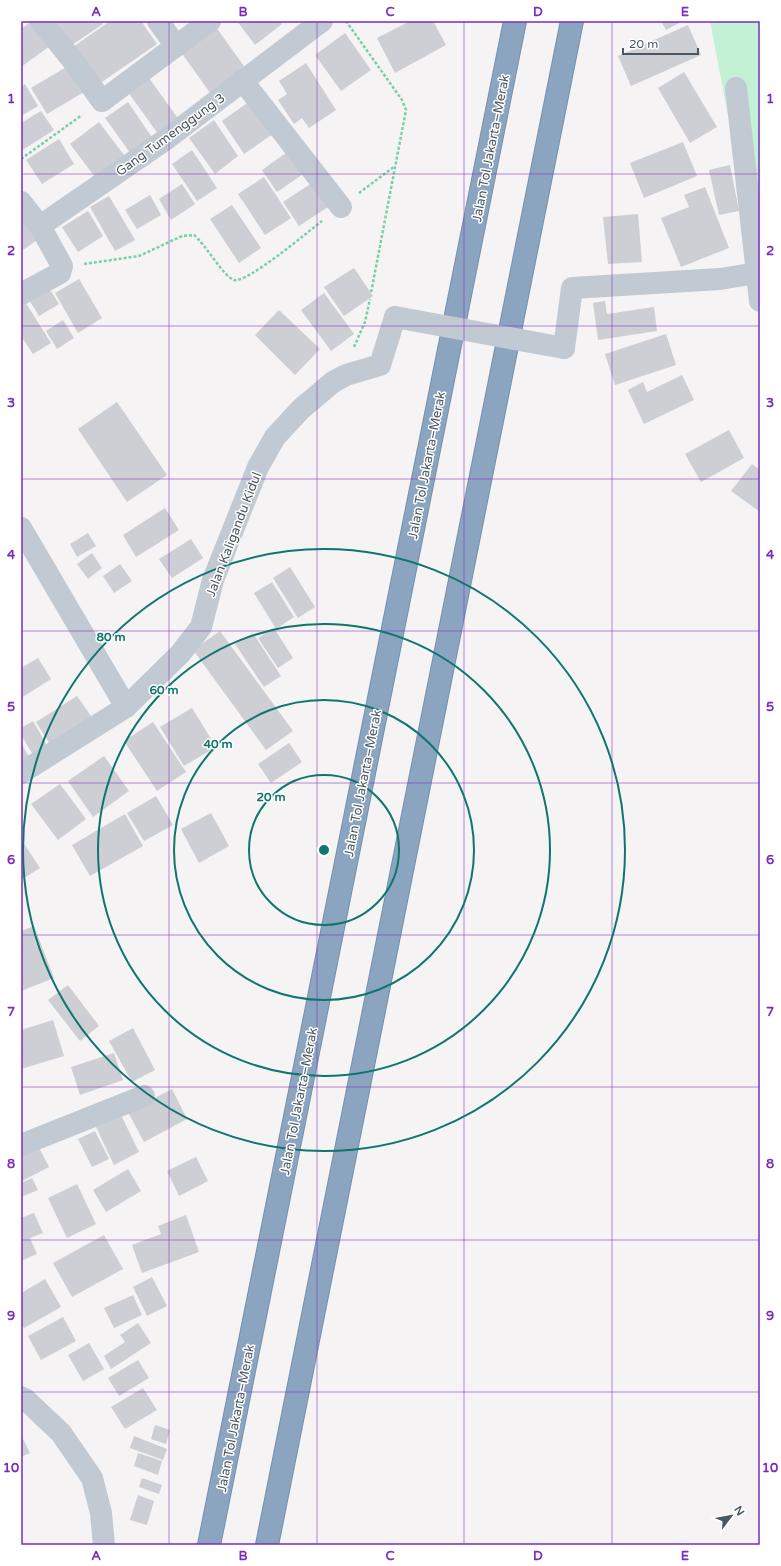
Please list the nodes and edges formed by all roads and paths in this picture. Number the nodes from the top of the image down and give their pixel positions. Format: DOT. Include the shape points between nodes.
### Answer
graph roads {
  1 [pos="41,21"];
  2 [pos="158,21"];
  3 [pos="210,21"];
  4 [pos="322,21"];
  5 [pos="346,21"];
  6 [pos="515,21"];
  7 [pos="572,21"];
  8 [pos="176,46"];
  9 [pos="242,80"];
  10 [pos="736,88"];
  11 [pos="102,101"];
  12 [pos="21,159"];
  13 [pos="395,166"];
  14 [pos="21,202"];
  15 [pos="341,207"];
  16 [pos="40,226"];
  17 [pos="62,266"];
  18 [pos="758,273"];
  19 [pos="371,293"];
  20 [pos="21,294"];
  21 [pos="370,299"];
  22 [pos="760,301"];
  23 [pos="338,379"];
  24 [pos="21,528"];
  25 [pos="126,707"];
  26 [pos="21,773"];
  27 [pos="144,1096"];
  28 [pos="21,1145"];
  29 [pos="21,1397"];
  30 [pos="104,1545"];
  31 [pos="209,1545"];
  32 [pos="267,1545"];
  1 -- 11 [label="street"];
  2 -- 8 [label="street"];
  3 -- 8 [label="street"];
  4 -- 9 [label="street, Gang Tumenggung 3"];
  5 -- 13 [label="path" via="405,105 406,115"];
  6 -- 31 [label="highway, Jalan Tol Jakarta–Merak"];
  7 -- 32 [label="highway"];
  8 -- 11 [label="street"];
  9 -- 15 [label="street"];
  9 -- 16 [label="street, Gang Tumenggung 3" via="165,140"];
  10 -- 18 [label="street"];
  11 -- 12 [label="path"];
  13 -- 15 [label="path"];
  13 -- 19 [label="path"];
  14 -- 16 [label="street"];
  15 -- 17 [label="path" via="254,273 240,280 234,280 227,275 202,241 194,235 182,236 139,256"];
  16 -- 17 [label="street"];
  17 -- 20 [label="street" via="60,272"];
  18 -- 22 [label="street"];
  18 -- 23 [label="street, Jalan Kaligandu Kidul, bridge" via="720,279 572,288 564,348 395,317 380,365"];
  21 -- 23 [label="path" via="365,322"];
  23 -- 25 [label="street, Jalan Kaligandu Kidul" via="301,409 275,437 258,467 213,580 201,627 180,654"];
  24 -- 25 [label="street"];
  25 -- 26 [label="street, Jalan Kaligandu Kidul"];
  27 -- 28 [label="street"];
  29 -- 30 [label="street" via="61,1433 92,1478 101,1513"];
}
